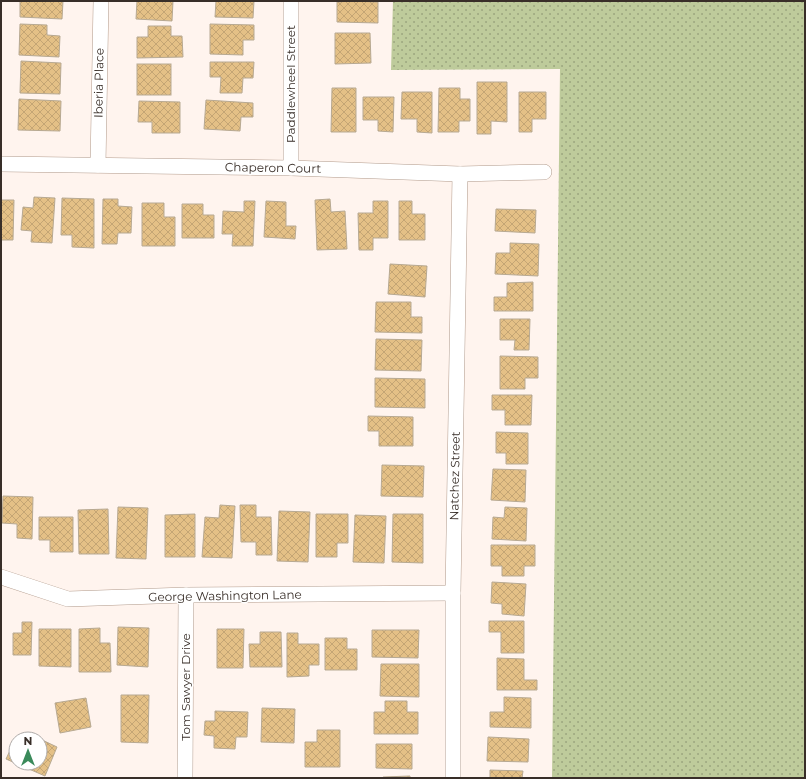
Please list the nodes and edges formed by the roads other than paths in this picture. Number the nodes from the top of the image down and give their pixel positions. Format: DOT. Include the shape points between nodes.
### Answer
graph roads {
  1 [pos="101,1"];
  2 [pos="291,1"];
  3 [pos="1,164"];
  4 [pos="98,165"];
  5 [pos="290,168"];
  6 [pos="544,172"];
  7 [pos="460,174"];
  8 [pos="1,577"];
  9 [pos="453,593"];
  10 [pos="186,595"];
  11 [pos="185,778"];
  12 [pos="453,778"];
  1 -- 4 [label="street, Iberia Place"];
  2 -- 5 [label="street, Paddlewheel Street"];
  3 -- 4 [label="street, Chaperon Court"];
  4 -- 5 [label="street, Chaperon Court"];
  5 -- 7 [label="street, Chaperon Court"];
  6 -- 7 [label="street, Chaperon Court"];
  7 -- 9 [label="street, Natchez Street"];
  8 -- 10 [label="street, George Washington Lane" via="68,599"];
  9 -- 10 [label="street, George Washington Lane"];
  9 -- 12 [label="street, Natchez Street"];
  10 -- 11 [label="street, Tom Sawyer Drive"];
}
